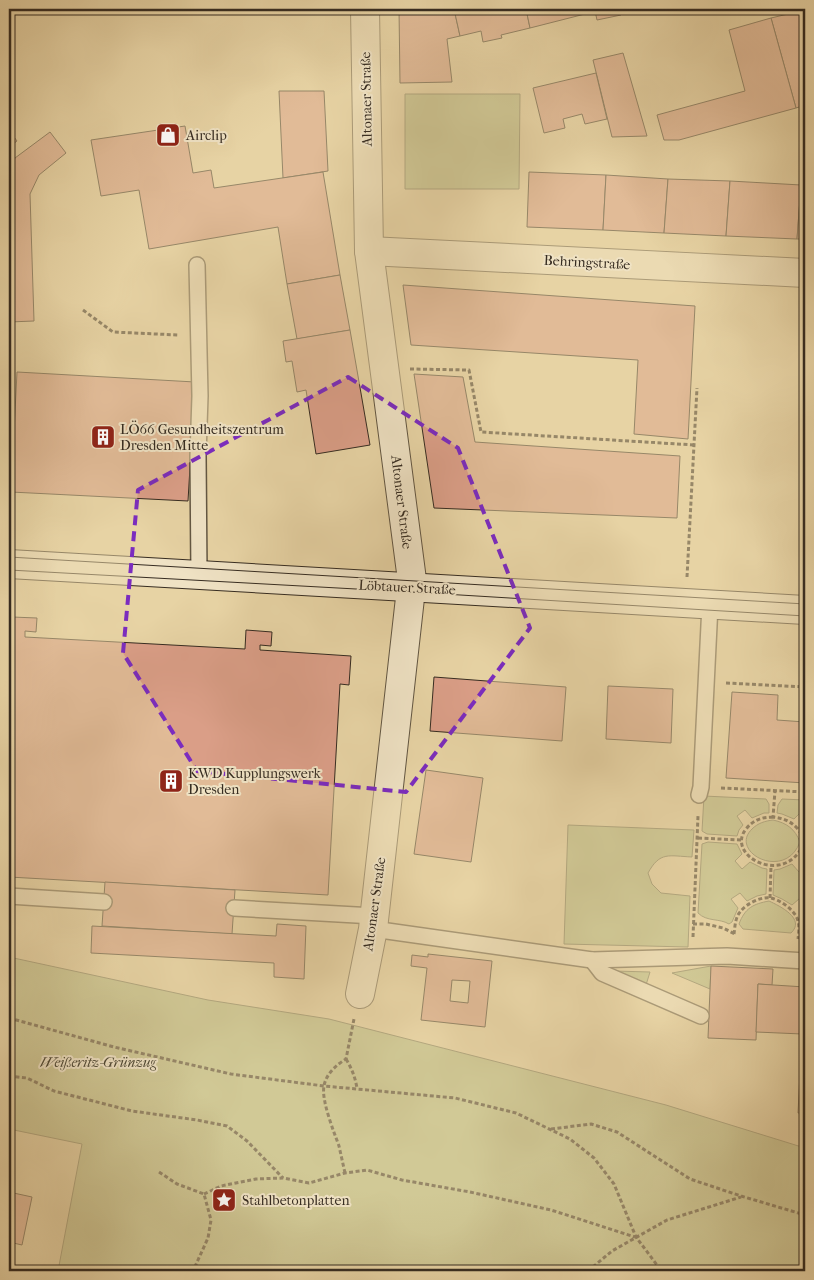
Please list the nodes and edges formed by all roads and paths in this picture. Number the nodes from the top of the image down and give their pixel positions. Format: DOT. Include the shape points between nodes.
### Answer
graph roads {
  1 [pos="365,9"];
  2 [pos="369,250"];
  3 [pos="197,265"];
  4 [pos="805,273"];
  5 [pos="83,310"];
  6 [pos="198,336"];
  7 [pos="384,369"];
  8 [pos="697,388"];
  9 [pos="694,445"];
  10 [pos="9,564"];
  11 [pos="199,575"];
  12 [pos="411,587"];
  13 [pos="698,604"];
  14 [pos="805,610"];
  15 [pos="706,681"];
  16 [pos="805,687"];
  17 [pos="700,791"];
  18 [pos="775,791"];
  19 [pos="805,792"];
  20 [pos="773,817"];
  21 [pos="698,838"];
  22 [pos="741,840"];
  23 [pos="804,843"];
  24 [pos="771,866"];
  25 [pos="9,896"];
  26 [pos="770,898"];
  27 [pos="104,902"];
  28 [pos="234,908"];
  29 [pos="373,923"];
  30 [pos="693,924"];
  31 [pos="734,934"];
  32 [pos="743,935"];
  33 [pos="789,938"];
  34 [pos="798,939"];
  35 [pos="805,939"];
  36 [pos="692,957"];
  37 [pos="592,960"];
  38 [pos="805,960"];
  39 [pos="360,994"];
  40 [pos="700,1016"];
  41 [pos="9,1018"];
  42 [pos="346,1059"];
  43 [pos="9,1076"];
  44 [pos="324,1086"];
  45 [pos="357,1088"];
  46 [pos="550,1129"];
  47 [pos="159,1172"];
  48 [pos="345,1173"];
  49 [pos="283,1178"];
  50 [pos="204,1194"];
  51 [pos="741,1196"];
  52 [pos="805,1215"];
  53 [pos="636,1237"];
  54 [pos="193,1271"];
  55 [pos="588,1271"];
  56 [pos="666,1271"];
  1 -- 2 [label="street, Altonaer Straße"];
  2 -- 4 [label="street, Behringstraße"];
  2 -- 7 [label="street, Altonaer Straße"];
  3 -- 6 [label="lane"];
  5 -- 6 [label="path" via="113,332"];
  6 -- 11 [label="lane"];
  7 -- 9 [label="path" via="470,370 481,432"];
  7 -- 12 [label="street, Altonaer Straße"];
  8 -- 9 [label="path"];
  9 -- 13 [label="path"];
  10 -- 11 [label="street, Löbtauer Straße"];
  11 -- 12 [label="street, Löbtauer Straße"];
  12 -- 13 [label="street, Löbtauer Straße"];
  12 -- 29 [label="street, Altonaer Straße"];
  13 -- 14 [label="street, Löbtauer Straße"];
  13 -- 15 [label="lane"];
  15 -- 16 [label="path"];
  15 -- 17 [label="lane"];
  17 -- 18 [label="path"];
  17 -- 21 [label="path"];
  18 -- 19 [label="path"];
  18 -- 23 [label="path" via="773,817 789,821 797,828"];
  20 -- 22 [label="path" via="764,817 749,825"];
  21 -- 22 [label="path"];
  21 -- 30 [label="path"];
  22 -- 24 [label="path" via="751,858"];
  23 -- 24 [label="path" via="795,857"];
  24 -- 26 [label="path"];
  25 -- 27 [label="lane"];
  26 -- 31 [label="path" via="758,899 740,912"];
  26 -- 34 [label="path" via="790,908 797,917"];
  28 -- 29 [label="lane"];
  29 -- 37 [label="lane"];
  29 -- 39 [label="street, Altonaer Straße"];
  30 -- 31 [label="path" via="723,928"];
  30 -- 36 [label="path"];
  31 -- 32 [label="path"];
  33 -- 34 [label="path"];
  34 -- 35 [label="path"];
  36 -- 37 [label="lane"];
  36 -- 38 [label="lane"];
  37 -- 40 [label="lane" via="602,972"];
  39 -- 42 [label="path"];
  41 -- 44 [label="path" via="114,1048 231,1074"];
  42 -- 44 [label="path" via="329,1074"];
  42 -- 45 [label="path"];
  43 -- 49 [label="path" via="27,1078 54,1092 132,1111 227,1126 247,1140"];
  44 -- 45 [label="path"];
  44 -- 48 [label="path"];
  45 -- 46 [label="path" via="455,1098 516,1113"];
  46 -- 51 [label="path" via="591,1124 617,1132 690,1179"];
  46 -- 53 [label="path" via="570,1138 594,1158 614,1184"];
  47 -- 50 [label="path" via="177,1184"];
  48 -- 49 [label="path" via="310,1182"];
  48 -- 53 [label="path" via="368,1170 402,1180 470,1192 551,1210"];
  49 -- 50 [label="path" via="221,1186"];
  50 -- 54 [label="path" via="211,1220 208,1238"];
  51 -- 52 [label="path"];
  51 -- 53 [label="path" via="667,1220"];
  53 -- 55 [label="path"];
  53 -- 56 [label="path" via="657,1265"];
}
